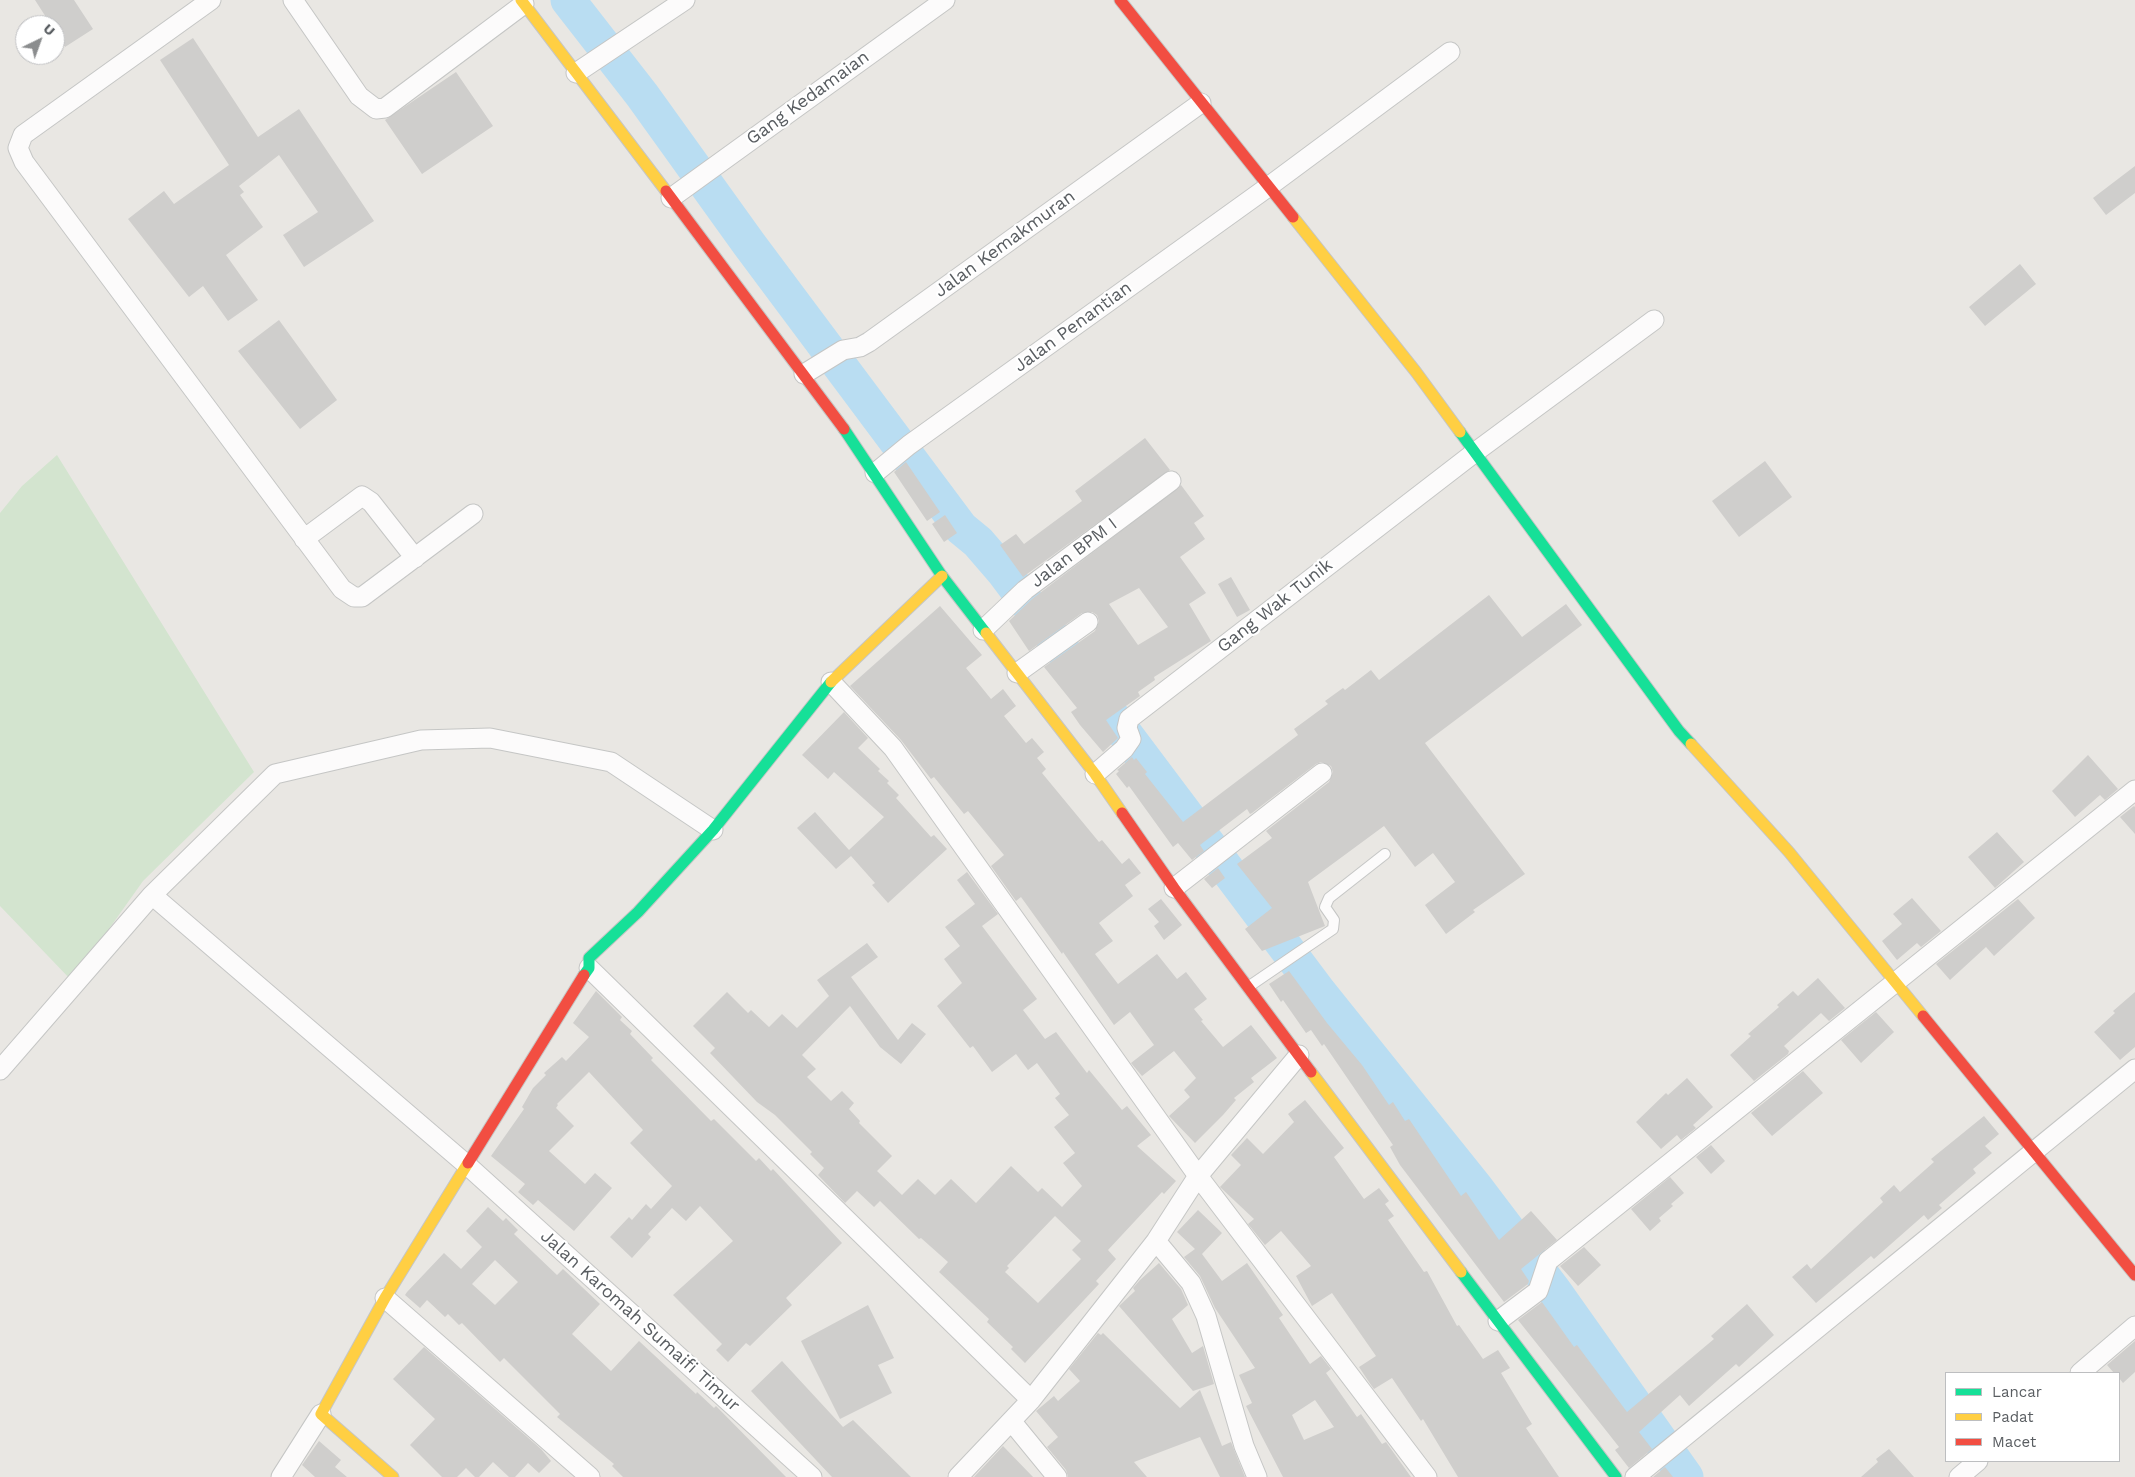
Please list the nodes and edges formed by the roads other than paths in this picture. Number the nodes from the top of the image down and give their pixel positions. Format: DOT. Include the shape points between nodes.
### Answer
graph roads {
  1 [pos="293,0"];
  2 [pos="685,0"];
  3 [pos="946,0"];
  4 [pos="1120,0"];
  5 [pos="204,2"];
  6 [pos="517,8"];
  7 [pos="1450,52"];
  8 [pos="576,73"];
  9 [pos="1201,102"];
  10 [pos="1275,182"];
  11 [pos="671,198"];
  12 [pos="1654,320"];
  13 [pos="804,374"];
  14 [pos="1480,449"];
  15 [pos="875,473"];
  16 [pos="1170,482"];
  17 [pos="473,514"];
  18 [pos="304,539"];
  19 [pos="415,558"];
  20 [pos="942,576"];
  21 [pos="1088,622"];
  22 [pos="983,630"];
  23 [pos="1017,673"];
  24 [pos="831,682"];
  25 [pos="1322,773"];
  26 [pos="1095,774"];
  27 [pos="2135,790"];
  28 [pos="713,830"];
  29 [pos="1385,854"];
  30 [pos="1174,888"];
  31 [pos="152,895"];
  32 [pos="589,968"];
  33 [pos="1901,979"];
  34 [pos="1247,987"];
  35 [pos="1298,1056"];
  36 [pos="2135,1069"];
  37 [pos="0,1070"];
  38 [pos="2038,1149"];
  39 [pos="467,1165"];
  40 [pos="1198,1176"];
  41 [pos="1156,1240"];
  42 [pos="2135,1275"];
  43 [pos="385,1298"];
  44 [pos="1498,1321"];
  45 [pos="2135,1326"];
  46 [pos="2081,1372"];
  47 [pos="1031,1400"];
  48 [pos="321,1414"];
  49 [pos="1012,1422"];
  50 [pos="1977,1462"];
  51 [pos="281,1477"];
  52 [pos="393,1477"];
  53 [pos="590,1477"];
  54 [pos="812,1477"];
  55 [pos="958,1477"];
  56 [pos="1057,1477"];
  57 [pos="1257,1477"];
  58 [pos="1427,1477"];
  59 [pos="1616,1477"];
  60 [pos="1636,1477"];
  61 [pos="1959,1477"];
  1 -- 6 [label="street" via="359,96 376,109 385,108"];
  2 -- 8 [label="street"];
  3 -- 11 [label="street, Gang Kedamaian"];
  4 -- 9 [label="street"];
  5 -- 18 [label="street" via="23,135 18,148 24,162"];
  6 -- 8 [label="street"];
  7 -- 10 [label="street, Jalan Penantian"];
  8 -- 11 [label="street"];
  9 -- 10 [label="street"];
  9 -- 13 [label="street, Jalan Kemakmuran" via="869,342 843,350"];
  10 -- 14 [label="street" via="1416,372"];
  10 -- 15 [label="street, Jalan Penantian" via="903,449"];
  11 -- 13 [label="street"];
  12 -- 14 [label="street"];
  13 -- 15 [label="street"];
  14 -- 26 [label="street, Gang Wak Tunik" via="1129,719 1128,744"];
  14 -- 33 [label="street" via="1679,731"];
  15 -- 20 [label="street"];
  16 -- 22 [label="street, Jalan BPM I" via="1019,596"];
  17 -- 19 [label="street"];
  18 -- 19 [label="street" via="342,589 354,597 362,597"];
  18 -- 19 [label="street" via="362,496 371,502"];
  20 -- 22 [label="street"];
  20 -- 24 [label="street"];
  21 -- 23 [label="street"];
  22 -- 23 [label="street"];
  23 -- 26 [label="street"];
  24 -- 28 [label="street"];
  24 -- 40 [label="street" via="893,748"];
  25 -- 30 [label="street"];
  26 -- 30 [label="street"];
  27 -- 33 [label="street"];
  28 -- 31 [label="street" via="611,762 490,738 421,740 275,774"];
  28 -- 32 [label="street" via="638,912 594,952 589,958"];
  29 -- 34 [label="lane" via="1329,898 1325,907 1334,920 1333,929"];
  30 -- 34 [label="street"];
  31 -- 37 [label="street"];
  31 -- 39 [label="street, Jalan Karomah Sumaifi Timur"];
  32 -- 39 [label="street"];
  32 -- 47 [label="street"];
  33 -- 38 [label="street"];
  33 -- 44 [label="street" via="1548,1261 1538,1292"];
  34 -- 35 [label="street"];
  35 -- 40 [label="street"];
  35 -- 44 [label="street"];
  36 -- 38 [label="street"];
  38 -- 42 [label="street"];
  38 -- 60 [label="street"];
  39 -- 43 [label="street"];
  39 -- 54 [label="street, Jalan Karomah Sumaifi Timur"];
  40 -- 41 [label="street"];
  40 -- 58 [label="street"];
  41 -- 47 [label="street"];
  41 -- 57 [label="street" via="1190,1283 1206,1316 1244,1446"];
  43 -- 48 [label="street"];
  43 -- 53 [label="street"];
  44 -- 59 [label="street"];
  45 -- 46 [label="street"];
  47 -- 49 [label="street"];
  48 -- 51 [label="street"];
  48 -- 52 [label="street"];
  49 -- 55 [label="street"];
  49 -- 56 [label="street"];
  50 -- 61 [label="street"];
}
